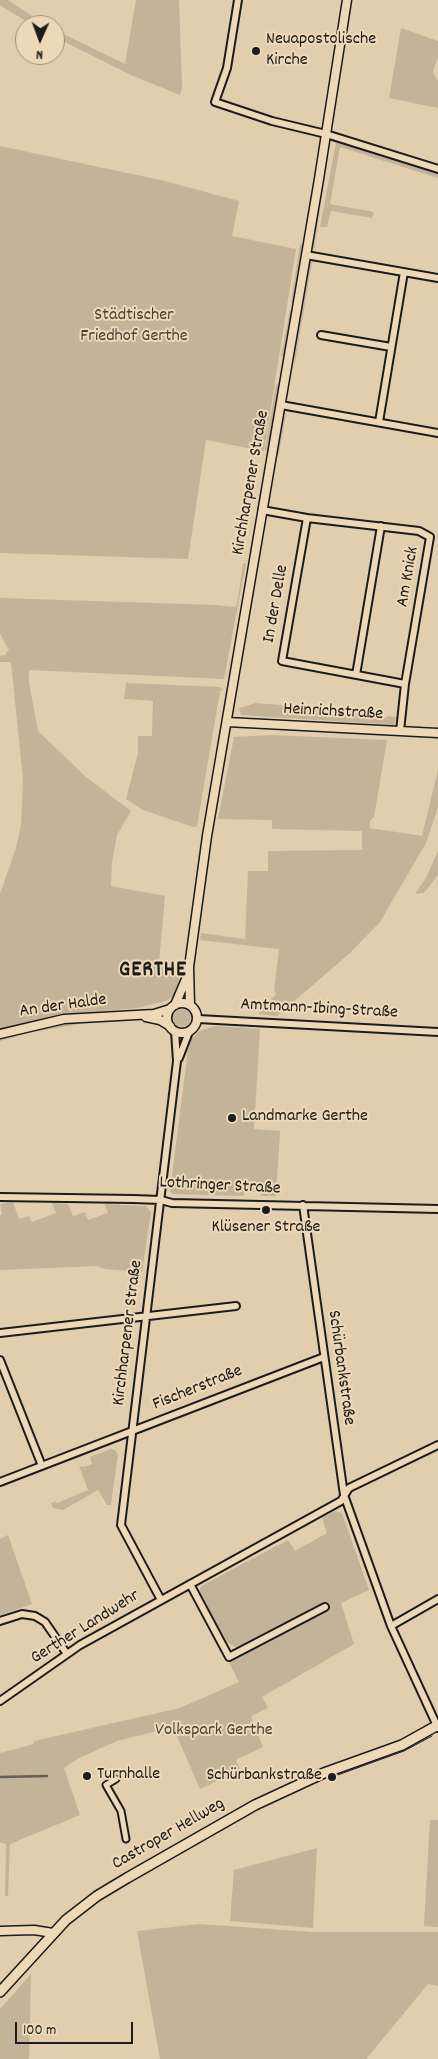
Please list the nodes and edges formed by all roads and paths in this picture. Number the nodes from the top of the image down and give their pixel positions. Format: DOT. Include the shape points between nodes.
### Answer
graph roads {
  1 [pos="238,0"];
  2 [pos="347,0"];
  3 [pos="326,134"];
  4 [pos="438,169"];
  5 [pos="306,255"];
  6 [pos="404,272"];
  7 [pos="438,278"];
  8 [pos="321,335"];
  9 [pos="391,347"];
  10 [pos="281,405"];
  11 [pos="379,422"];
  12 [pos="438,433"];
  13 [pos="262,510"];
  14 [pos="307,518"];
  15 [pos="381,526"];
  16 [pos="356,675"];
  17 [pos="405,684"];
  18 [pos="227,722"];
  19 [pos="400,731"];
  20 [pos="438,733"];
  21 [pos="188,970"];
  22 [pos="190,1005"];
  23 [pos="173,1007"];
  24 [pos="131,1015"];
  25 [pos="198,1019"];
  26 [pos="172,1028"];
  27 [pos="189,1032"];
  28 [pos="438,1032"];
  29 [pos="0,1034"];
  30 [pos="178,1061"];
  31 [pos="0,1198"];
  32 [pos="161,1200"];
  33 [pos="303,1206"];
  34 [pos="438,1209"];
  35 [pos="236,1306"];
  36 [pos="146,1316"];
  37 [pos="0,1333"];
  38 [pos="324,1357"];
  39 [pos="0,1360"];
  40 [pos="131,1432"];
  41 [pos="438,1445"];
  42 [pos="42,1466"];
  43 [pos="0,1482"];
  44 [pos="344,1495"];
  45 [pos="190,1584"];
  46 [pos="438,1599"];
  47 [pos="162,1600"];
  48 [pos="325,1607"];
  49 [pos="0,1621"];
  50 [pos="391,1626"];
  51 [pos="67,1654"];
  52 [pos="0,1701"];
  53 [pos="438,1727"];
  54 [pos="116,1779"];
  55 [pos="126,1839"];
  56 [pos="0,1931"];
  57 [pos="53,1933"];
  58 [pos="0,1992"];
  1 -- 3 [label="street" via="227,68 214,102 272,122"];
  2 -- 3 [label="street, Kirchharpener Straße"];
  3 -- 4 [label="street"];
  3 -- 5 [label="street, Kirchharpener Straße"];
  5 -- 6 [label="street"];
  5 -- 10 [label="street, Kirchharpener Straße"];
  6 -- 7 [label="street"];
  6 -- 9 [label="street"];
  8 -- 9 [label="street"];
  9 -- 11 [label="street"];
  10 -- 11 [label="street"];
  10 -- 13 [label="street, Kirchharpener Straße"];
  11 -- 12 [label="street"];
  13 -- 14 [label="street, Am Knick"];
  13 -- 18 [label="street, Kirchharpener Straße"];
  14 -- 15 [label="street, Am Knick"];
  14 -- 16 [label="street, In der Delle" via="282,661"];
  15 -- 16 [label="street"];
  15 -- 17 [label="street, Am Knick" via="419,531 431,540"];
  16 -- 17 [label="street, In der Delle"];
  17 -- 19 [label="street, Am Knick"];
  18 -- 19 [label="street, Heinrichstraße"];
  18 -- 21 [label="street, Kirchharpener Straße"];
  19 -- 20 [label="street, Heinrichstraße"];
  21 -- 22 [label="street, Kirchharpener Straße"];
  21 -- 23 [label="street, Kirchharpener Straße" via="182,994"];
  22 -- 23 [label="street"];
  22 -- 25 [label="street"];
  23 -- 24 [label="street, An der Halde" via="154,1014"];
  23 -- 26 [label="street" via="167,1017"];
  24 -- 26 [label="street, An der Halde" via="160,1020"];
  24 -- 29 [label="street, An der Halde" via="64,1019"];
  25 -- 27 [label="street"];
  25 -- 28 [label="street, Amtmann-Ibing-Straße"];
  26 -- 27 [label="street"];
  26 -- 30 [label="street, Kirchharpener Straße"];
  27 -- 30 [label="street, Kirchharpener Straße"];
  30 -- 32 [label="street, Kirchharpener Straße"];
  31 -- 32 [label="street, Lothringer Straße"];
  32 -- 33 [label="street, Lothringer Straße" via="172,1203"];
  32 -- 36 [label="street, Kirchharpener Straße"];
  33 -- 34 [label="street, Lothringer Straße"];
  33 -- 38 [label="street, Schürbankstraße"];
  35 -- 36 [label="street"];
  36 -- 37 [label="street"];
  36 -- 40 [label="street, Kirchharpener Straße"];
  38 -- 40 [label="street, Fischerstraße"];
  38 -- 44 [label="street, Schürbankstraße"];
  39 -- 42 [label="street"];
  40 -- 42 [label="street, Fischerstraße"];
  40 -- 47 [label="street, Kirchharpener Straße" via="121,1525"];
  41 -- 44 [label="street, Gerther Landwehr" via="349,1488"];
  42 -- 43 [label="street, Fischerstraße"];
  44 -- 45 [label="street, Gerther Landwehr" via="341,1501"];
  44 -- 50 [label="street, Schürbankstraße"];
  45 -- 47 [label="street, Gerther Landwehr"];
  45 -- 48 [label="street" via="229,1658"];
  46 -- 50 [label="street"];
  47 -- 51 [label="street, Gerther Landwehr"];
  49 -- 51 [label="street" via="22,1614 35,1616 45,1622"];
  50 -- 53 [label="street, Schürbankstraße"];
  51 -- 52 [label="street, Gerther Landwehr"];
  53 -- 57 [label="main road, Castroper Hellweg" via="255,1805 97,1896"];
  54 -- 55 [label="street" via="106,1785 121,1811"];
  56 -- 57 [label="street"];
  57 -- 58 [label="main road, Castroper Hellweg"];
}
